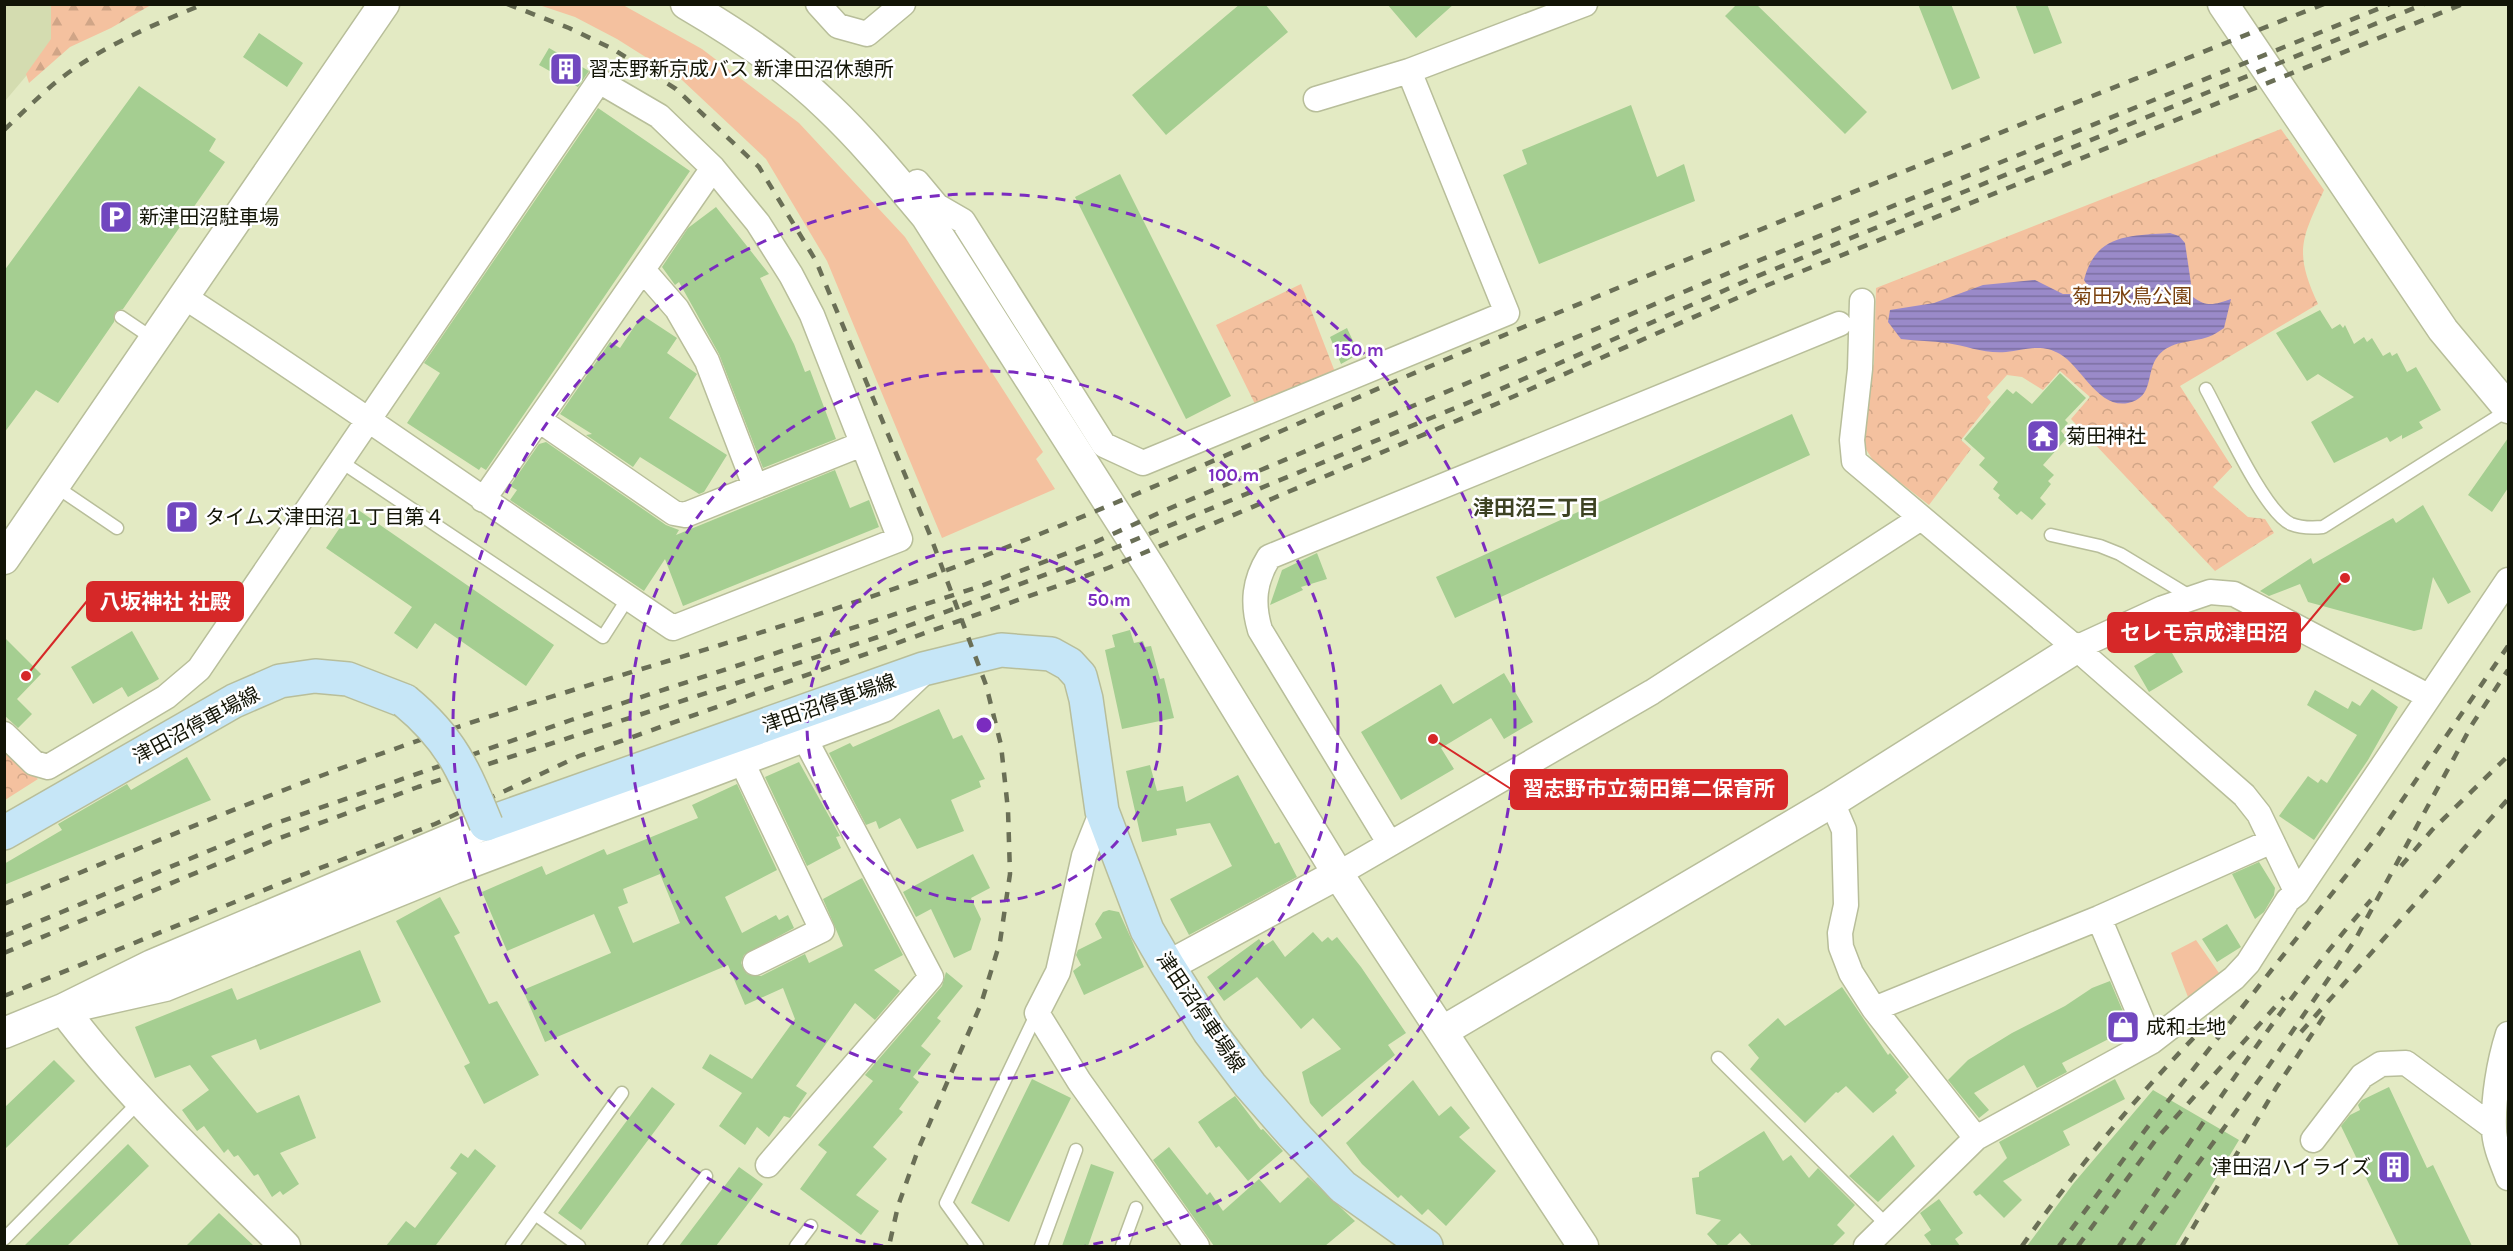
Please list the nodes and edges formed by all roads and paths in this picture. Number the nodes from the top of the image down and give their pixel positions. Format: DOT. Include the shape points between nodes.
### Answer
graph roads {
  1 [pos="384,4"];
  2 [pos="686,4"];
  3 [pos="818,4"];
  4 [pos="903,4"];
  5 [pos="1585,4"];
  6 [pos="2223,4"];
  7 [pos="1550,10"];
  8 [pos="1409,71"];
  9 [pos="1316,99"];
  10 [pos="827,106"];
  11 [pos="713,168"];
  12 [pos="643,270"];
  13 [pos="186,298"];
  14 [pos="1862,301"];
  15 [pos="126,320"];
  16 [pos="1839,324"];
  17 [pos="156,341"];
  18 [pos="2206,389"];
  19 [pos="2508,409"];
  20 [pos="538,420"];
  21 [pos="368,421"];
  22 [pos="862,444"];
  23 [pos="340,461"];
  24 [pos="55,486"];
  25 [pos="755,486"];
  26 [pos="483,500"];
  27 [pos="1921,518"];
  28 [pos="117,528"];
  29 [pos="2051,535"];
  30 [pos="4,560"];
  31 [pos="2508,580"];
  32 [pos="628,598"];
  33 [pos="2192,598"];
  34 [pos="2076,648"];
  35 [pos="923,669"];
  36 [pos="2428,696"];
  37 [pos="4,734"];
  38 [pos="804,737"];
  39 [pos="741,760"];
  40 [pos="1832,802"];
  41 [pos="1102,811"];
  42 [pos="486,824"];
  43 [pos="4,832"];
  44 [pos="2273,843"];
  45 [pos="1390,844"];
  46 [pos="1338,874"];
  47 [pos="2297,893"];
  48 [pos="2099,918"];
  49 [pos="755,963"];
  50 [pos="1168,966"];
  51 [pos="1874,1009"];
  52 [pos="63,1010"];
  53 [pos="1037,1013"];
  54 [pos="1443,1031"];
  55 [pos="4,1033"];
  56 [pos="2508,1034"];
  57 [pos="2151,1042"];
  58 [pos="1718,1058"];
  59 [pos="622,1093"];
  60 [pos="141,1100"];
  61 [pos="2494,1128"];
  62 [pos="1976,1138"];
  63 [pos="2313,1140"];
  64 [pos="1076,1150"];
  65 [pos="768,1165"];
  66 [pos="706,1176"];
  67 [pos="2508,1178"];
  68 [pos="1136,1208"];
  69 [pos="536,1214"];
  70 [pos="1887,1225"];
  71 [pos="811,1226"];
  72 [pos="4,1239"];
  73 [pos="285,1246"];
  74 [pos="512,1246"];
  75 [pos="579,1246"];
  76 [pos="654,1246"];
  77 [pos="796,1246"];
  78 [pos="977,1246"];
  79 [pos="1041,1246"];
  80 [pos="1122,1246"];
  81 [pos="1197,1246"];
  82 [pos="1426,1246"];
  83 [pos="1583,1246"];
  84 [pos="1866,1246"];
  1 -- 13 [label="street"];
  2 -- 10 [label="street" via="723,27"];
  3 -- 4 [label="street" via="838,26 867,34"];
  5 -- 7 [label="street"];
  6 -- 19 [label="street" via="2443,330"];
  7 -- 8 [label="street"];
  8 -- 9 [label="street"];
  8 -- 10 [label="street" via="1506,313 1143,463 1104,445 963,221 937,206 852,112"];
  10 -- 46 [label="street" via="926,216"];
  11 -- 12 [label="street"];
  11 -- 21 [label="street" via="659,116 599,81"];
  11 -- 22 [label="street" via="758,224 791,275 812,315"];
  12 -- 20 [label="street"];
  12 -- 25 [label="street" via="677,309 706,361"];
  13 -- 17 [label="street"];
  13 -- 21 [label="street"];
  14 -- 27 [label="street" via="1852,440 1854,461"];
  15 -- 17 [label="lane"];
  16 -- 45 [label="street" via="1269,557 1255,590 1254,610 1260,630"];
  17 -- 24 [label="street"];
  18 -- 19 [label="lane" via="2270,507 2289,524 2308,528 2323,527"];
  20 -- 25 [label="street" via="675,513 685,515"];
  20 -- 26 [label="street"];
  21 -- 23 [label="street"];
  21 -- 26 [label="street"];
  22 -- 25 [label="street"];
  22 -- 32 [label="street" via="900,539 673,628"];
  23 -- 32 [label="lane" via="603,637"];
  23 -- 37 [label="street" via="199,669 186,682 166,698 48,767 34,763"];
  24 -- 28 [label="lane"];
  24 -- 30 [label="street"];
  26 -- 32 [label="street"];
  27 -- 34 [label="street"];
  27 -- 45 [label="street" via="1652,692"];
  29 -- 33 [label="lane" via="2120,554"];
  31 -- 36 [label="street"];
  33 -- 34 [label="street"];
  33 -- 36 [label="street" via="2219,591 2234,594"];
  34 -- 40 [label="street"];
  34 -- 44 [label="street" via="2244,795 2259,814"];
  35 -- 38 [label="street" via="883,707"];
  35 -- 41 [label="main road, 津田沼停車場線" via="1001,650 1050,654 1069,664 1080,676 1086,699"];
  35 -- 42 [label="main road, 津田沼停車場線"];
  36 -- 47 [label="street"];
  38 -- 39 [label="street"];
  38 -- 65 [label="street" via="931,977"];
  39 -- 49 [label="street" via="822,930"];
  39 -- 52 [label="street" via="453,869 165,986"];
  40 -- 51 [label="street" via="1844,830 1846,905 1841,947 1851,973"];
  40 -- 54 [label="street"];
  41 -- 50 [label="main road, 津田沼停車場線" via="1147,930"];
  41 -- 53 [label="street" via="1084,856 1058,972"];
  42 -- 43 [label="main road, 津田沼停車場線, bridge" via="466,774 449,744 428,720 405,701 377,688 348,679 315,676 280,681 234,701"];
  42 -- 52 [label="street" via="152,965"];
  44 -- 47 [label="street"];
  44 -- 48 [label="street"];
  45 -- 46 [label="street"];
  46 -- 50 [label="street"];
  46 -- 54 [label="street"];
  47 -- 57 [label="street" via="2288,900 2234,978"];
  48 -- 51 [label="street"];
  48 -- 57 [label="street"];
  50 -- 82 [label="main road, 津田沼停車場線" via="1209,1031 1292,1133 1343,1187"];
  51 -- 62 [label="street"];
  52 -- 55 [label="street"];
  52 -- 60 [label="street"];
  53 -- 78 [label="lane" via="946,1203"];
  53 -- 81 [label="street" via="1079,1081"];
  54 -- 83 [label="street"];
  56 -- 61 [label="street"];
  57 -- 62 [label="street"];
  58 -- 70 [label="lane"];
  59 -- 69 [label="lane"];
  60 -- 72 [label="lane"];
  60 -- 73 [label="street"];
  61 -- 63 [label="street" via="2406,1063 2381,1064 2362,1076"];
  61 -- 67 [label="street"];
  62 -- 70 [label="street"];
  64 -- 79 [label="lane"];
  66 -- 76 [label="lane"];
  68 -- 80 [label="lane"];
  69 -- 74 [label="lane"];
  69 -- 75 [label="lane"];
  70 -- 84 [label="street"];
  71 -- 77 [label="lane"];
}
